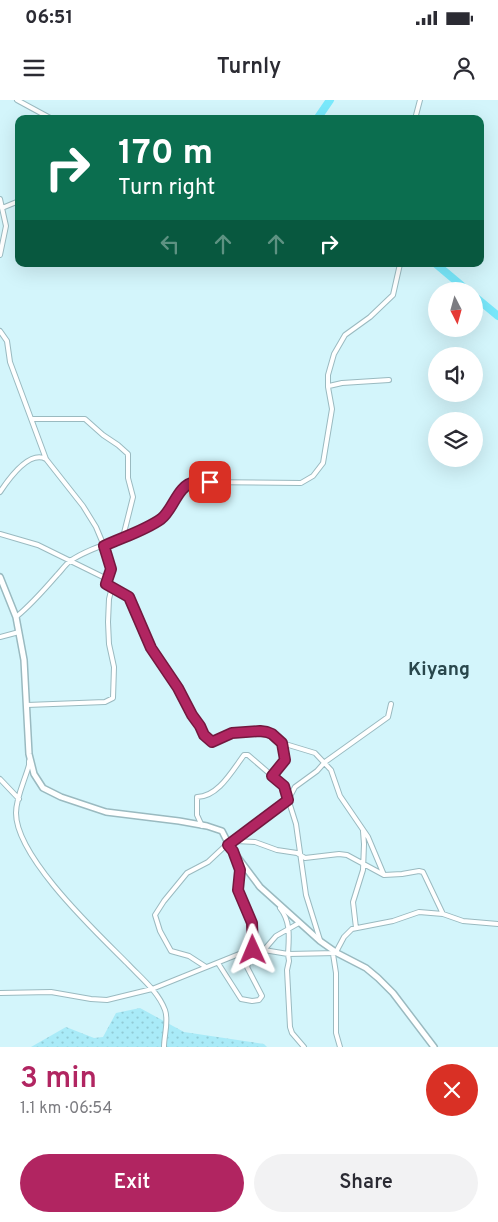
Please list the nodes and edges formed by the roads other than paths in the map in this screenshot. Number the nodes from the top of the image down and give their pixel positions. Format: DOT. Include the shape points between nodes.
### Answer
graph roads {
  1 [pos="17,100"];
  2 [pos="420,100"];
  3 [pos="45,115"];
  4 [pos="416,115"];
  5 [pos="0,199"];
  6 [pos="15,203"];
  7 [pos="2,208"];
  8 [pos="0,255"];
  9 [pos="399,267"];
  10 [pos="0,331"];
  11 [pos="389,380"];
  12 [pos="329,386"];
  13 [pos="32,419"];
  14 [pos="46,459"];
  15 [pos="0,492"];
  16 [pos="0,534"];
  17 [pos="123,537"];
  18 [pos="104,546"];
  19 [pos="70,562"];
  20 [pos="0,577"];
  21 [pos="106,584"];
  22 [pos="112,587"];
  23 [pos="16,617"];
  24 [pos="19,632"];
  25 [pos="0,637"];
  26 [pos="391,704"];
  27 [pos="27,705"];
  28 [pos="282,743"];
  29 [pos="29,754"];
  30 [pos="325,762"];
  31 [pos="272,776"];
  32 [pos="0,779"];
  33 [pos="19,799"];
  34 [pos="288,800"];
  35 [pos="202,826"];
  36 [pos="362,829"];
  37 [pos="229,846"];
  38 [pos="301,857"];
  39 [pos="364,865"];
  40 [pos="384,875"];
  41 [pos="276,902"];
  42 [pos="443,914"];
  43 [pos="299,923"];
  44 [pos="315,924"];
  45 [pos="498,924"];
  46 [pos="290,928"];
  47 [pos="356,928"];
  48 [pos="308,930"];
  49 [pos="320,940"];
  50 [pos="253,950"];
  51 [pos="264,950"];
  52 [pos="335,953"];
  53 [pos="288,954"];
  54 [pos="218,963"];
  55 [pos="206,967"];
  56 [pos="152,989"];
  57 [pos="0,993"];
  58 [pos="164,1047"];
  59 [pos="304,1047"];
  60 [pos="340,1047"];
  61 [pos="434,1047"];
  1 -- 3 [label="street"];
  2 -- 4 [label="street"];
  5 -- 7 [label="street"];
  6 -- 7 [label="street"];
  7 -- 8 [label="street" via="6,226"];
  9 -- 12 [label="street" via="393,295 345,335 339,344 328,375"];
  10 -- 13 [label="street" via="7,341 10,362"];
  11 -- 12 [label="street"];
  12 -- 17 [label="street" via="332,409 323,464 308,480 301,483 194,482 183,488 162,518"];
  13 -- 14 [label="street"];
  13 -- 17 [label="street" via="85,419 126,452 134,498"];
  14 -- 15 [label="street" via="38,457 28,461"];
  14 -- 18 [label="street" via="83,506"];
  16 -- 19 [label="street" via="38,545"];
  17 -- 18 [label="street"];
  18 -- 19 [label="street"];
  18 -- 21 [label="street" via="111,569"];
  19 -- 21 [label="street" via="103,577"];
  19 -- 23 [label="street"];
  20 -- 23 [label="main road"];
  21 -- 22 [label="street"];
  22 -- 27 [label="street" via="108,622 115,673 113,698 105,702"];
  22 -- 28 [label="street" via="132,601 151,648 204,735 212,742 232,733 260,731 272,734"];
  23 -- 24 [label="main road"];
  24 -- 25 [label="street"];
  24 -- 27 [label="main road"];
  26 -- 30 [label="street" via="388,717"];
  27 -- 29 [label="main road"];
  28 -- 30 [label="street" via="316,753"];
  28 -- 31 [label="street" via="285,760"];
  29 -- 33 [label="street"];
  29 -- 35 [label="main road" via="34,774 42,786 61,797 106,812"];
  30 -- 34 [label="street" via="296,787"];
  30 -- 36 [label="street" via="340,796"];
  31 -- 34 [label="street" via="284,786"];
  31 -- 35 [label="street" via="244,755 216,791 197,797 197,815"];
  32 -- 33 [label="street"];
  33 -- 56 [label="street" via="16,811 18,827 49,880"];
  34 -- 37 [label="street"];
  34 -- 38 [label="street"];
  35 -- 37 [label="main road" via="222,831"];
  36 -- 39 [label="street"];
  36 -- 40 [label="street" via="375,850"];
  37 -- 38 [label="street" via="236,841 255,842 297,853"];
  37 -- 41 [label="main road" via="260,887"];
  37 -- 50 [label="street" via="240,870 238,890 252,923"];
  37 -- 55 [label="street" via="187,873 155,915 171,951 189,956"];
  38 -- 39 [label="street" via="347,855"];
  38 -- 44 [label="street" via="305,890"];
  39 -- 40 [label="street"];
  39 -- 47 [label="street" via="354,899"];
  40 -- 42 [label="street" via="423,872"];
  41 -- 43 [label="main road"];
  41 -- 46 [label="street" via="285,913"];
  42 -- 45 [label="street" via="463,921"];
  42 -- 47 [label="street" via="419,912"];
  43 -- 46 [label="street"];
  43 -- 48 [label="main road"];
  44 -- 48 [label="street"];
  44 -- 49 [label="street"];
  46 -- 51 [label="street" via="276,936"];
  46 -- 53 [label="street"];
  47 -- 52 [label="street" via="349,930"];
  48 -- 49 [label="main road"];
  49 -- 52 [label="main road"];
  50 -- 51 [label="street"];
  50 -- 54 [label="street"];
  50 -- 54 [label="street" via="247,967 262,996 259,1000 241,999"];
  51 -- 53 [label="street"];
  52 -- 53 [label="street"];
  52 -- 60 [label="street" via="336,1033"];
  52 -- 61 [label="main road" via="366,968 387,985"];
  53 -- 59 [label="street" via="290,1027"];
  54 -- 55 [label="street"];
  55 -- 56 [label="street"];
  56 -- 57 [label="street" via="108,1000 51,992"];
  56 -- 58 [label="street" via="167,1018"];
}
